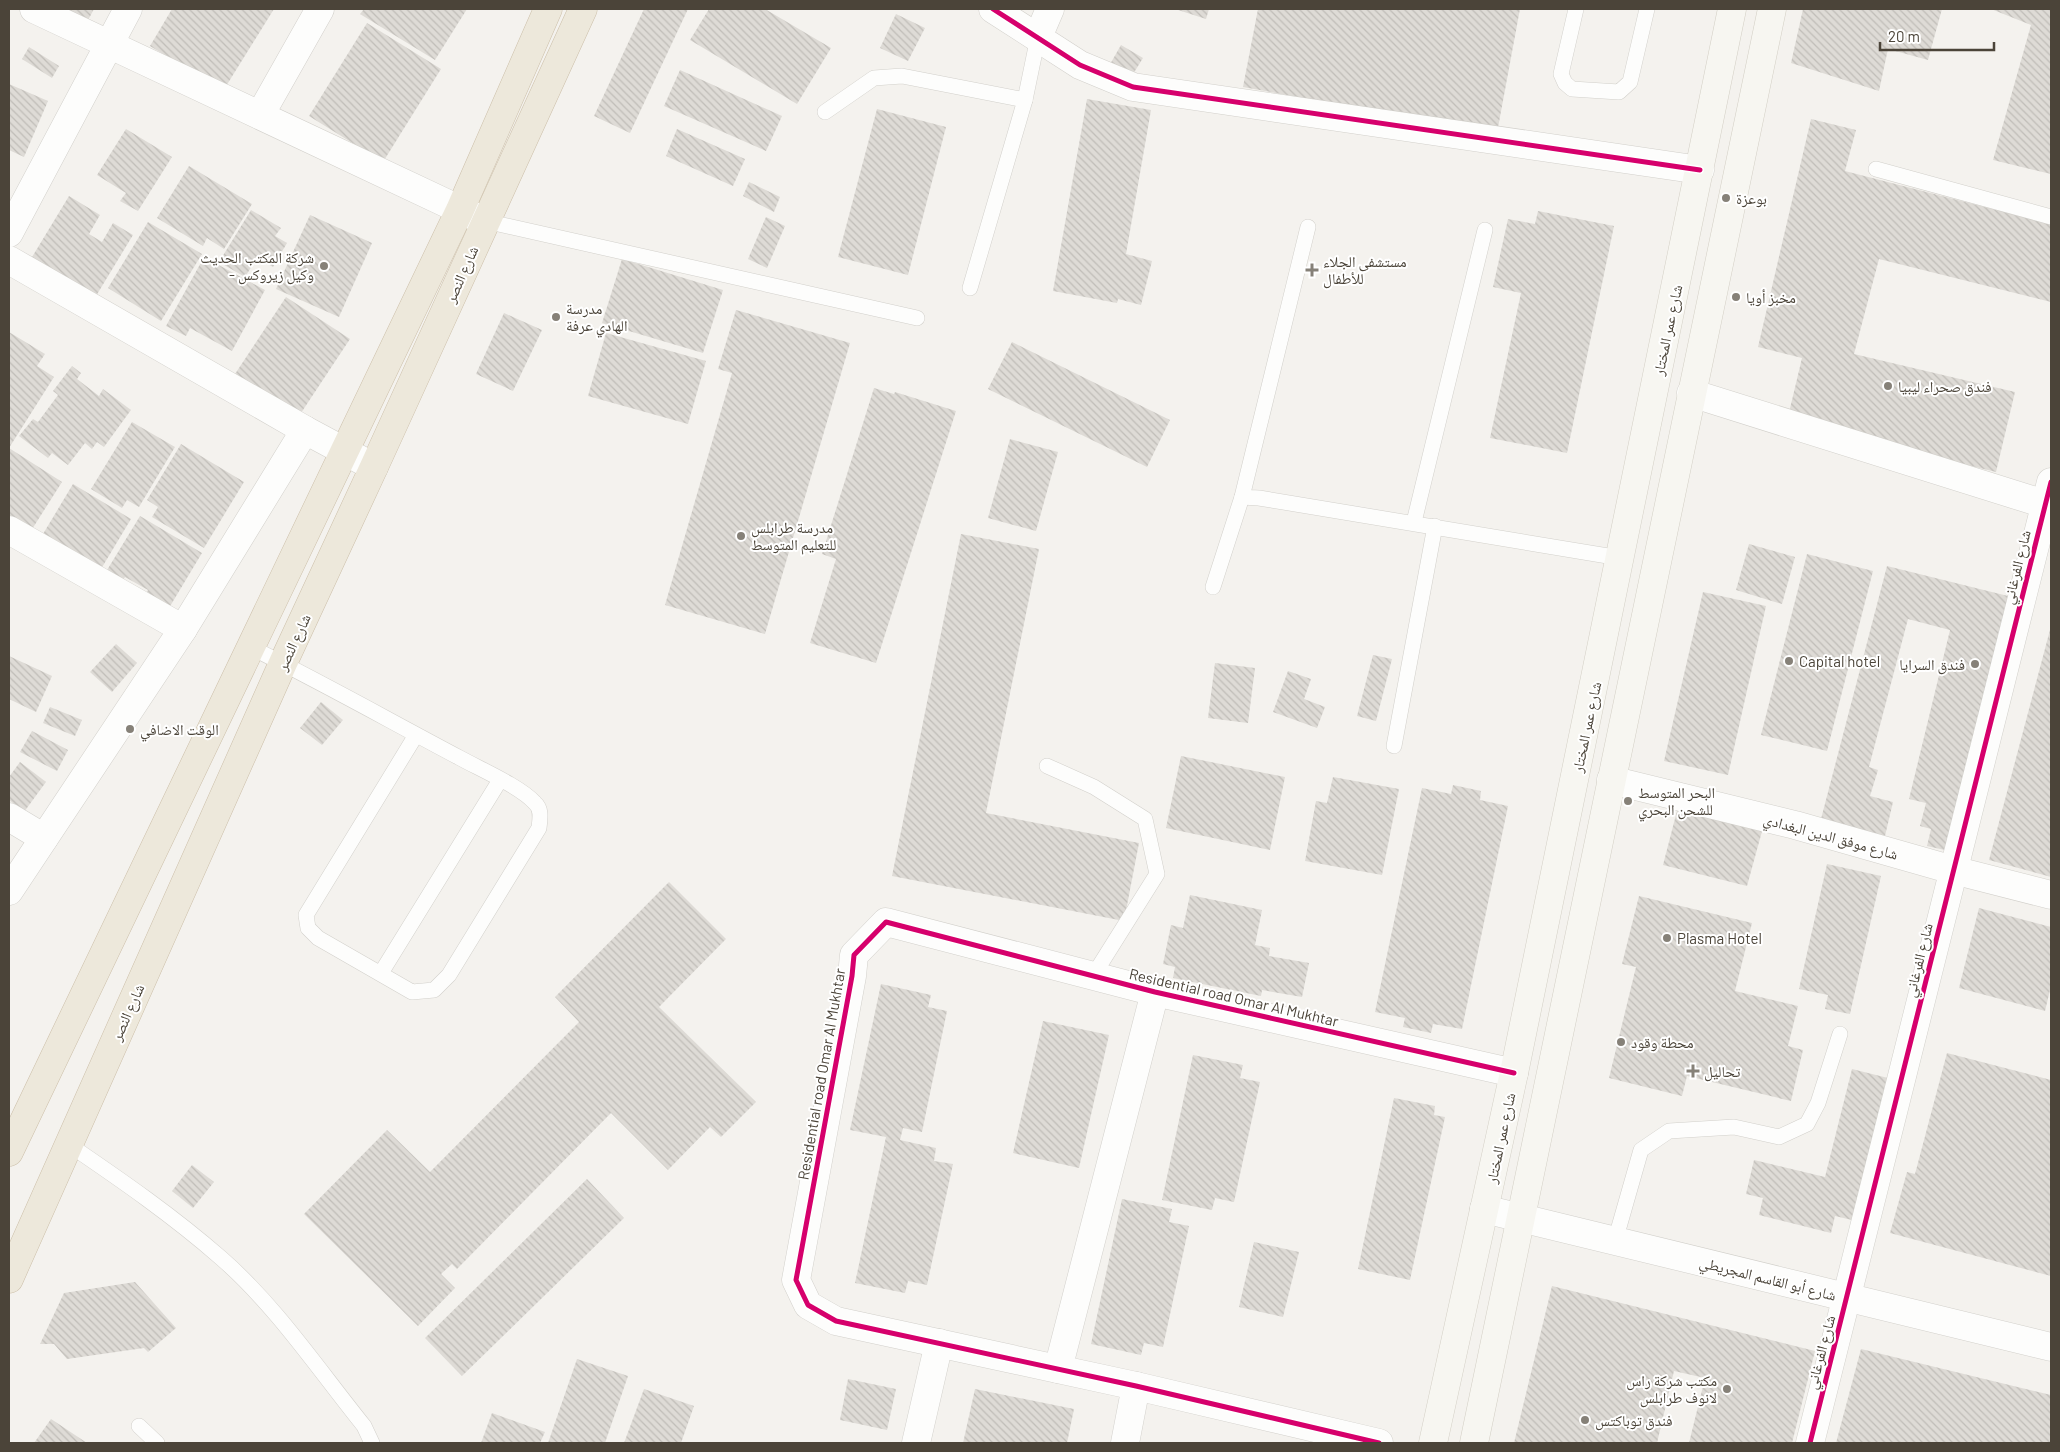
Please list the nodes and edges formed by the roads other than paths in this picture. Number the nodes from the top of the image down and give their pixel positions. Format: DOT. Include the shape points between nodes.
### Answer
graph roads {
  1 [pos="34,9"];
  2 [pos="128,9"];
  3 [pos="320,9"];
  4 [pos="548,9"];
  5 [pos="583,9"];
  6 [pos="993,9"];
  7 [pos="1050,9"];
  8 [pos="1576,9"];
  9 [pos="1647,9"];
  10 [pos="1732,9"];
  11 [pos="1772,9"];
  12 [pos="1038,37"];
  13 [pos="109,44"];
  14 [pos="1025,100"];
  15 [pos="825,112"];
  16 [pos="260,115"];
  17 [pos="1876,169"];
  18 [pos="1700,170"];
  19 [pos="460,210"];
  20 [pos="2051,217"];
  21 [pos="485,221"];
  22 [pos="1308,227"];
  23 [pos="1485,230"];
  24 [pos="9,233"];
  25 [pos="9,260"];
  26 [pos="970,288"];
  27 [pos="917,318"];
  28 [pos="1691,393"];
  29 [pos="305,430"];
  30 [pos="344,451"];
  31 [pos="374,467"];
  32 [pos="1242,497"];
  33 [pos="2049,498"];
  34 [pos="1414,522"];
  35 [pos="1435,526"];
  36 [pos="9,530"];
  37 [pos="1620,558"];
  38 [pos="1213,587"];
  39 [pos="183,629"];
  40 [pos="250,647"];
  41 [pos="283,663"];
  42 [pos="416,735"];
  43 [pos="1394,746"];
  44 [pos="1047,766"];
  45 [pos="500,780"];
  46 [pos="1611,780"];
  47 [pos="9,817"];
  48 [pos="44,838"];
  49 [pos="1953,870"];
  50 [pos="9,891"];
  51 [pos="2051,896"];
  52 [pos="381,974"];
  53 [pos="1093,976"];
  54 [pos="1155,992"];
  55 [pos="1840,1034"];
  56 [pos="1514,1074"];
  57 [pos="68,1144"];
  58 [pos="9,1152"];
  59 [pos="1484,1209"];
  60 [pos="1521,1218"];
  61 [pos="1615,1241"];
  62 [pos="9,1279"];
  63 [pos="1848,1298"];
  64 [pos="939,1343"];
  65 [pos="2051,1348"];
  66 [pos="1058,1369"];
  67 [pos="1136,1386"];
  68 [pos="138,1426"];
  69 [pos="157,1443"];
  70 [pos="372,1443"];
  71 [pos="916,1443"];
  72 [pos="1125,1443"];
  73 [pos="1379,1443"];
  74 [pos="1433,1443"];
  75 [pos="1474,1443"];
  76 [pos="1810,1443"];
  1 -- 13 [label="street"];
  2 -- 13 [label="street"];
  3 -- 16 [label="street"];
  4 -- 19 [label="highway, شارع النصر"];
  5 -- 21 [label="highway, شارع النصر"];
  6 -- 12 [label="street"];
  7 -- 12 [label="street"];
  8 -- 9 [label="lane" via="1561,74 1565,83 1572,90 1619,92 1630,82"];
  10 -- 18 [label="main road, شارع عمر المختار"];
  11 -- 28 [label="main road"];
  12 -- 14 [label="lane"];
  12 -- 18 [label="street" via="1080,65 1133,88"];
  13 -- 16 [label="street"];
  13 -- 24 [label="street"];
  14 -- 15 [label="lane" via="902,76 874,78"];
  14 -- 26 [label="lane"];
  16 -- 19 [label="street"];
  17 -- 20 [label="lane"];
  18 -- 37 [label="main road, شارع عمر المختار"];
  19 -- 21 [label="street"];
  19 -- 30 [label="highway, شارع النصر"];
  21 -- 27 [label="lane"];
  21 -- 31 [label="highway, شارع النصر"];
  22 -- 32 [label="lane"];
  23 -- 34 [label="lane"];
  25 -- 29 [label="street"];
  28 -- 33 [label="street"];
  28 -- 46 [label="main road"];
  29 -- 30 [label="street"];
  29 -- 39 [label="street"];
  30 -- 31 [label="street"];
  30 -- 40 [label="highway, شارع النصر"];
  31 -- 41 [label="highway, شارع النصر"];
  32 -- 34 [label="lane"];
  32 -- 38 [label="lane"];
  33 -- 49 [label="street, شارع الفرغاني"];
  34 -- 35 [label="lane"];
  35 -- 37 [label="lane"];
  35 -- 43 [label="lane"];
  36 -- 39 [label="street"];
  37 -- 56 [label="main road, شارع عمر المختار"];
  39 -- 48 [label="street"];
  40 -- 41 [label="lane"];
  40 -- 58 [label="highway, شارع النصر"];
  41 -- 42 [label="lane"];
  41 -- 57 [label="highway, شارع النصر"];
  42 -- 45 [label="lane"];
  42 -- 52 [label="lane" via="306,915 308,928 318,938"];
  44 -- 53 [label="lane" via="1094,787 1145,819 1157,874"];
  45 -- 52 [label="lane"];
  45 -- 52 [label="lane" via="527,794 538,805 539,828 448,976 434,990 412,992"];
  46 -- 49 [label="street, شارع موفق الدين البغدادي" via="1795,825"];
  46 -- 60 [label="main road"];
  47 -- 48 [label="street"];
  48 -- 50 [label="street"];
  49 -- 51 [label="street, شارع موفق الدين البغدادي"];
  49 -- 63 [label="street, شارع الفرغاني"];
  53 -- 54 [label="street, Residential road Omar Al Mukhtar"];
  53 -- 64 [label="street, Residential road Omar Al Mukhtar" via="886,922 854,955 796,1280 808,1305 836,1321"];
  54 -- 56 [label="street, Residential road Omar Al Mukhtar"];
  54 -- 66 [label="street"];
  55 -- 61 [label="lane" via="1818,1103 1807,1124 1779,1137 1734,1127 1669,1131 1640,1150"];
  56 -- 59 [label="main road, شارع عمر المختار"];
  57 -- 62 [label="highway, شارع النصر"];
  57 -- 70 [label="lane" via="162,1209 222,1259 276,1314 364,1426"];
  59 -- 60 [label="street, شارع أبو القاسم المجريطي"];
  59 -- 74 [label="main road, شارع عمر المختار"];
  60 -- 61 [label="street, شارع أبو القاسم المجريطي"];
  60 -- 75 [label="main road"];
  61 -- 63 [label="street, شارع أبو القاسم المجريطي"];
  63 -- 65 [label="street, شارع أبو القاسم المجريطي"];
  63 -- 76 [label="street, شارع الفرغاني"];
  64 -- 66 [label="street, Residential road Omar Al Mukhtar"];
  64 -- 71 [label="street"];
  66 -- 67 [label="street, Residential road Omar Al Mukhtar"];
  67 -- 72 [label="street"];
  67 -- 73 [label="street, Residential road Omar Al Mukhtar"];
  68 -- 69 [label="lane"];
}
